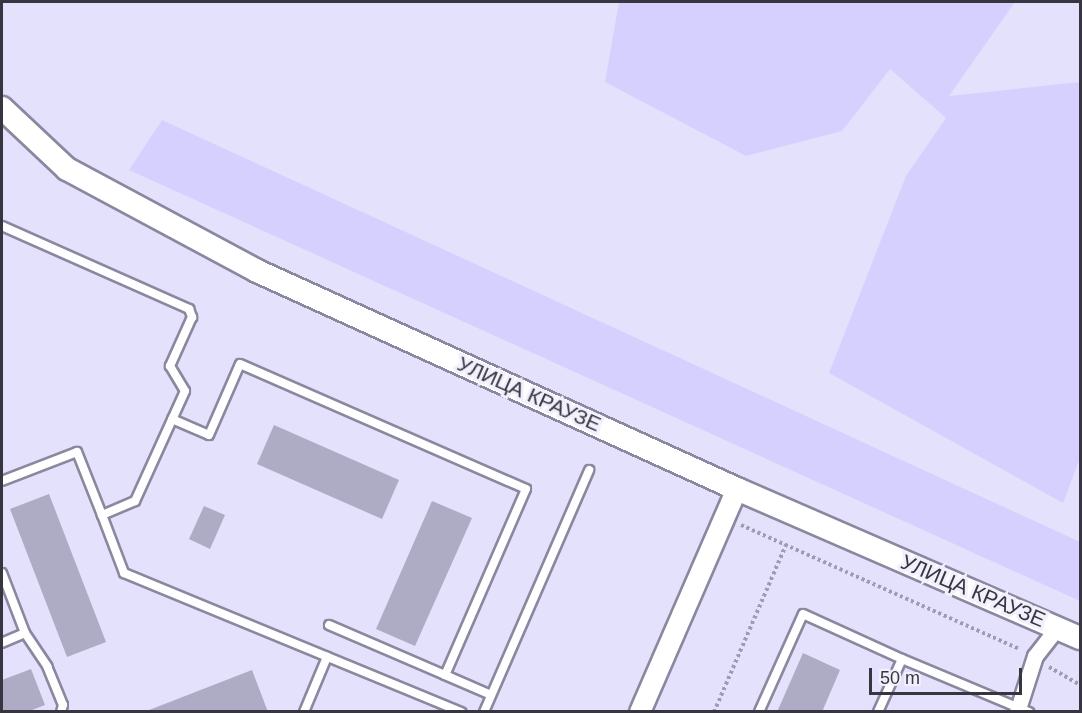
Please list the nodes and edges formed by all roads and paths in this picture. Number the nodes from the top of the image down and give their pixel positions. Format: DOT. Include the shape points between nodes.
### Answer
graph roads {
  1 [pos="2,108"];
  2 [pos="2,226"];
  3 [pos="172,419"];
  4 [pos="589,470"];
  5 [pos="2,481"];
  6 [pos="736,489"];
  7 [pos="102,515"];
  8 [pos="724,518"];
  9 [pos="786,545"];
  10 [pos="2,573"];
  11 [pos="329,625"];
  12 [pos="1057,627"];
  13 [pos="25,633"];
  14 [pos="1080,638"];
  15 [pos="2,642"];
  16 [pos="1035,656"];
  17 [pos="327,657"];
  18 [pos="902,659"];
  19 [pos="445,675"];
  20 [pos="1080,686"];
  21 [pos="491,695"];
  22 [pos="1022,710"];
  23 [pos="61,711"];
  24 [pos="304,711"];
  25 [pos="461,711"];
  26 [pos="484,711"];
  27 [pos="640,711"];
  28 [pos="714,711"];
  29 [pos="759,711"];
  30 [pos="878,711"];
  1 -- 6 [label="main road, УЛИЦА КРАУЗЕ" via="67,169 257,271"];
  2 -- 3 [label="lane" via="189,309 192,317 170,366 185,388"];
  3 -- 7 [label="lane" via="135,501"];
  3 -- 19 [label="lane" via="209,435 240,364 526,489"];
  4 -- 21 [label="lane"];
  5 -- 7 [label="lane" via="77,452"];
  6 -- 8 [label="street"];
  6 -- 12 [label="main road, УЛИЦА КРАУЗЕ"];
  7 -- 17 [label="lane" via="124,573"];
  8 -- 9 [label="path"];
  8 -- 27 [label="street"];
  9 -- 16 [label="path"];
  9 -- 28 [label="path"];
  10 -- 13 [label="lane"];
  11 -- 19 [label="lane"];
  12 -- 14 [label="main road, УЛИЦА КРАУЗЕ"];
  12 -- 16 [label="street"];
  13 -- 15 [label="lane"];
  13 -- 23 [label="lane" via="47,666 63,705"];
  16 -- 20 [label="path"];
  16 -- 22 [label="street"];
  17 -- 24 [label="lane"];
  17 -- 25 [label="lane"];
  18 -- 22 [label="lane"];
  18 -- 29 [label="lane" via="803,614"];
  18 -- 30 [label="lane"];
  19 -- 21 [label="lane"];
  21 -- 26 [label="lane"];
}
